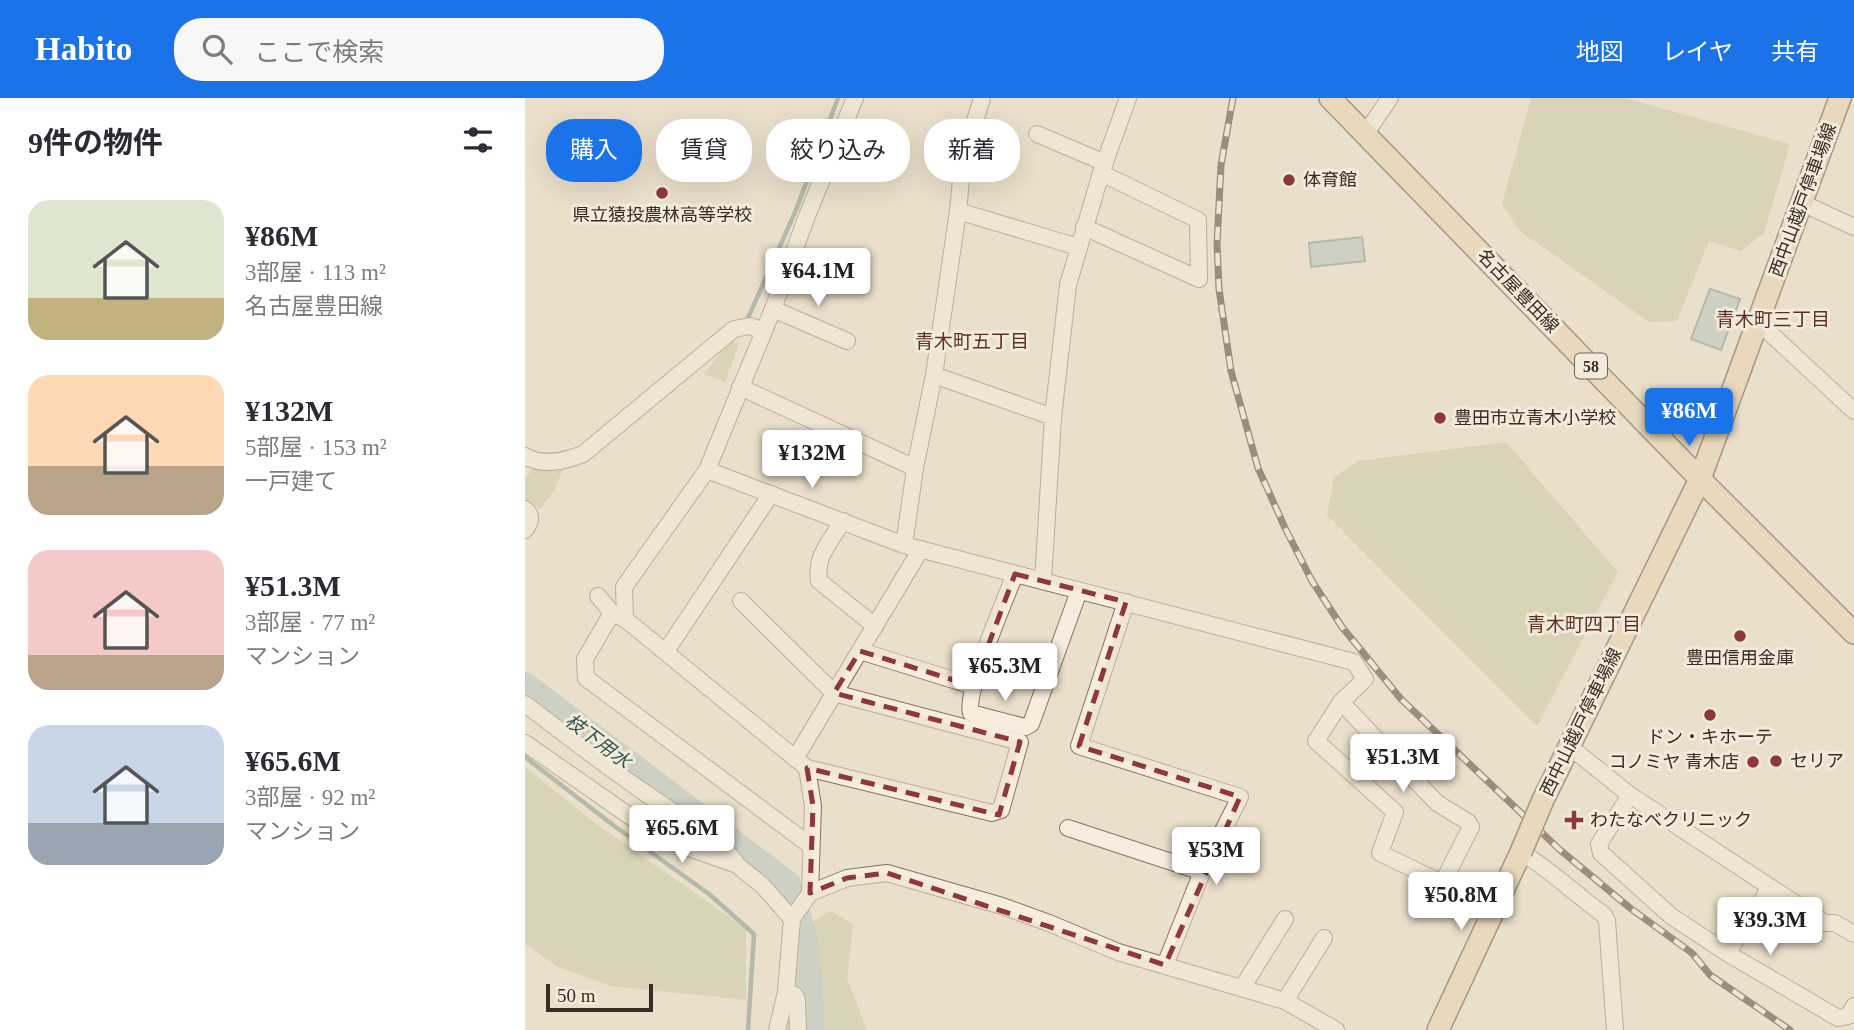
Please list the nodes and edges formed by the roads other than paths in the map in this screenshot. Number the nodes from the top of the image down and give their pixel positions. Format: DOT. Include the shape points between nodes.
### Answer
graph roads {
  1 [pos="855,98"];
  2 [pos="982,98"];
  3 [pos="1128,98"];
  4 [pos="1331,98"];
  5 [pos="1390,98"];
  6 [pos="1840,98"];
  7 [pos="847,119"];
  8 [pos="1037,134"];
  9 [pos="1364,134"];
  10 [pos="1103,168"];
  11 [pos="822,182"];
  12 [pos="1802,203"];
  13 [pos="958,211"];
  14 [pos="1854,226"];
  15 [pos="1084,227"];
  16 [pos="1078,247"];
  17 [pos="773,309"];
  18 [pos="1758,322"];
  19 [pos="763,331"];
  20 [pos="848,341"];
  21 [pos="934,375"];
  22 [pos="740,387"];
  23 [pos="1854,411"];
  24 [pos="1053,417"];
  25 [pos="525,456"];
  26 [pos="915,468"];
  27 [pos="706,470"];
  28 [pos="1700,479"];
  29 [pos="771,494"];
  30 [pos="525,509"];
  31 [pos="843,521"];
  32 [pos="525,530"];
  33 [pos="904,545"];
  34 [pos="921,549"];
  35 [pos="1015,574"];
  36 [pos="1043,581"];
  37 [pos="1079,590"];
  38 [pos="598,596"];
  39 [pos="741,601"];
  40 [pos="1126,603"];
  41 [pos="619,616"];
  42 [pos="875,626"];
  43 [pos="1854,633"];
  44 [pos="666,651"];
  45 [pos="860,651"];
  46 [pos="973,686"];
  47 [pos="834,693"];
  48 [pos="1341,702"];
  49 [pos="525,704"];
  50 [pos="525,743"];
  51 [pos="1570,747"];
  52 [pos="801,762"];
  53 [pos="1630,795"];
  54 [pos="1068,828"];
  55 [pos="811,846"];
  56 [pos="1521,852"];
  57 [pos="737,865"];
  58 [pos="1202,873"];
  59 [pos="1442,884"];
  60 [pos="1770,888"];
  61 [pos="810,893"];
  62 [pos="1495,909"];
  63 [pos="792,919"];
  64 [pos="1285,919"];
  65 [pos="1854,934"];
  66 [pos="1324,938"];
  67 [pos="1727,953"];
  68 [pos="1165,965"];
  69 [pos="1243,988"];
  70 [pos="786,992"];
  71 [pos="1285,1001"];
  72 [pos="1854,1006"];
  73 [pos="777,1030"];
  74 [pos="798,1030"];
  75 [pos="1336,1030"];
  76 [pos="1438,1030"];
  77 [pos="1615,1030"];
  1 -- 7 [label="street"];
  2 -- 13 [label="street" via="963,160"];
  3 -- 10 [label="street"];
  4 -- 9 [label="main road, 名古屋豊田線 / 58"];
  5 -- 9 [label="street"];
  6 -- 12 [label="main road, 西中山越戸停車場線"];
  8 -- 10 [label="street"];
  9 -- 28 [label="main road, 名古屋豊田線 / 58"];
  10 -- 15 [label="street"];
  10 -- 15 [label="street" via="1198,220 1199,279"];
  11 -- 17 [label="street"];
  12 -- 14 [label="street"];
  12 -- 18 [label="main road, 西中山越戸停車場線"];
  13 -- 16 [label="street"];
  13 -- 21 [label="street"];
  15 -- 16 [label="street"];
  16 -- 24 [label="street" via="1068,285"];
  17 -- 19 [label="street"];
  17 -- 20 [label="street"];
  18 -- 23 [label="street"];
  18 -- 28 [label="main road, 西中山越戸停車場線"];
  19 -- 22 [label="street"];
  19 -- 25 [label="street" via="750,326 734,329 583,454 552,462"];
  21 -- 24 [label="street"];
  21 -- 26 [label="street"];
  22 -- 26 [label="street"];
  22 -- 27 [label="street"];
  24 -- 36 [label="street"];
  26 -- 33 [label="street"];
  27 -- 29 [label="street"];
  27 -- 41 [label="street" via="624,587"];
  28 -- 43 [label="main road, 名古屋豊田線 / 58"];
  28 -- 51 [label="main road, 西中山越戸停車場線"];
  29 -- 31 [label="street"];
  29 -- 44 [label="street"];
  30 -- 32 [label="street" via="531,522"];
  31 -- 33 [label="street"];
  31 -- 42 [label="street" via="820,558 819,581"];
  33 -- 34 [label="street"];
  34 -- 35 [label="street"];
  34 -- 42 [label="street"];
  35 -- 36 [label="street"];
  35 -- 46 [label="street"];
  36 -- 37 [label="street"];
  37 -- 40 [label="street"];
  37 -- 46 [label="street" via="1031,724 1025,727 971,713 968,706"];
  38 -- 41 [label="street"];
  39 -- 47 [label="street"];
  40 -- 48 [label="street" via="1354,662 1365,679"];
  40 -- 58 [label="street" via="1079,746 1240,797"];
  41 -- 44 [label="street"];
  41 -- 55 [label="street" via="585,659 586,678"];
  42 -- 45 [label="street"];
  44 -- 52 [label="street"];
  45 -- 46 [label="street"];
  45 -- 47 [label="street"];
  47 -- 52 [label="street"];
  47 -- 52 [label="street" via="1020,742 1001,810 992,813"];
  48 -- 59 [label="street" via="1437,803 1471,827"];
  48 -- 59 [label="street" via="1316,741 1395,812 1380,853"];
  49 -- 57 [label="street" via="684,818"];
  50 -- 57 [label="street" via="661,838"];
  51 -- 53 [label="street"];
  51 -- 56 [label="main road, 西中山越戸停車場線, bridge"];
  52 -- 55 [label="street" via="813,806"];
  53 -- 60 [label="street"];
  53 -- 67 [label="street" via="1599,844 1601,853 1671,916"];
  54 -- 58 [label="street"];
  55 -- 61 [label="street"];
  56 -- 62 [label="main road, 西中山越戸停車場線"];
  56 -- 77 [label="street" via="1604,915"];
  57 -- 63 [label="street"];
  58 -- 68 [label="street"];
  59 -- 62 [label="street"];
  60 -- 65 [label="street" via="1825,923 1835,923"];
  60 -- 67 [label="street"];
  61 -- 63 [label="street"];
  61 -- 68 [label="street" via="847,878 887,873 1002,906 1118,952"];
  62 -- 76 [label="main road, 西中山越戸停車場線"];
  63 -- 70 [label="street"];
  64 -- 69 [label="street"];
  66 -- 71 [label="street"];
  67 -- 72 [label="street" via="1838,1018 1848,1016"];
  68 -- 69 [label="street"];
  69 -- 71 [label="street"];
  70 -- 73 [label="street"];
  70 -- 74 [label="street" via="797,1001"];
  71 -- 75 [label="street"];
}
